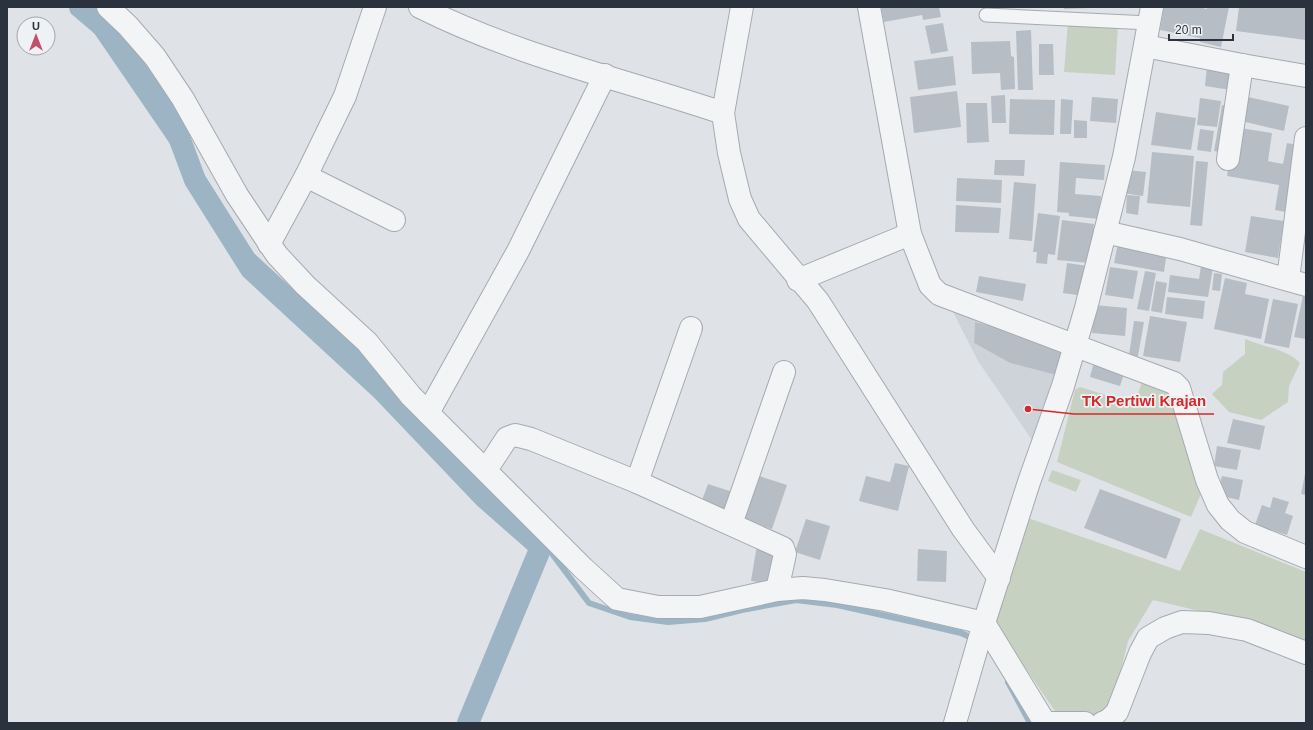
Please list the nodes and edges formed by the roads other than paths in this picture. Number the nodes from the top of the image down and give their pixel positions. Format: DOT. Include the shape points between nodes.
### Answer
graph roads {
  1 [pos="108,7"];
  2 [pos="375,7"];
  3 [pos="420,7"];
  4 [pos="742,7"];
  5 [pos="869,7"];
  6 [pos="986,15"];
  7 [pos="1151,15"];
  8 [pos="1145,46"];
  9 [pos="1242,66"];
  10 [pos="604,75"];
  11 [pos="1306,76"];
  12 [pos="723,113"];
  13 [pos="1306,138"];
  14 [pos="1228,159"];
  15 [pos="306,176"];
  16 [pos="394,220"];
  17 [pos="1105,232"];
  18 [pos="910,234"];
  19 [pos="269,244"];
  20 [pos="798,280"];
  21 [pos="1297,282"];
  22 [pos="691,328"];
  23 [pos="1075,346"];
  24 [pos="784,372"];
  25 [pos="428,413"];
  26 [pos="486,470"];
  27 [pos="637,482"];
  28 [pos="731,524"];
  29 [pos="1306,557"];
  30 [pos="999,578"];
  31 [pos="777,590"];
  32 [pos="980,636"];
  33 [pos="1306,653"];
  34 [pos="956,723"];
  35 [pos="1045,723"];
  36 [pos="1052,723"];
  37 [pos="1084,723"];
  38 [pos="1102,723"];
  1 -- 19 [label="street" via="155,57 183,99 237,195"];
  2 -- 15 [label="street" via="345,96"];
  3 -- 10 [label="street" via="528,51"];
  4 -- 12 [label="street"];
  5 -- 18 [label="street"];
  6 -- 7 [label="lane"];
  7 -- 8 [label="street"];
  8 -- 9 [label="street"];
  8 -- 17 [label="street" via="1124,157"];
  9 -- 11 [label="street"];
  9 -- 14 [label="street"];
  10 -- 12 [label="street"];
  10 -- 25 [label="street" via="518,251"];
  12 -- 20 [label="street" via="740,199 749,219"];
  13 -- 21 [label="street"];
  15 -- 16 [label="street"];
  15 -- 19 [label="street"];
  17 -- 21 [label="street" via="1180,249"];
  17 -- 23 [label="street"];
  18 -- 20 [label="street"];
  18 -- 23 [label="street" via="930,285 939,294"];
  19 -- 25 [label="street" via="305,285 367,342"];
  20 -- 30 [label="street" via="818,301 964,529"];
  22 -- 27 [label="street"];
  23 -- 29 [label="street" via="1174,383 1179,388 1207,480 1218,504 1230,520 1245,532"];
  23 -- 30 [label="street"];
  24 -- 28 [label="street"];
  25 -- 26 [label="street"];
  26 -- 27 [label="street" via="504,440 515,435 531,439"];
  26 -- 31 [label="street" via="617,599 658,607 700,607"];
  27 -- 28 [label="street"];
  28 -- 31 [label="street" via="783,548 785,554"];
  30 -- 32 [label="street"];
  31 -- 32 [label="street" via="825,590 900,603"];
  32 -- 34 [label="street"];
  32 -- 35 [label="street"];
  33 -- 38 [label="street" via="1247,630 1209,623 1182,622 1148,638 1117,712"];
  36 -- 37 [label="street"];
}
